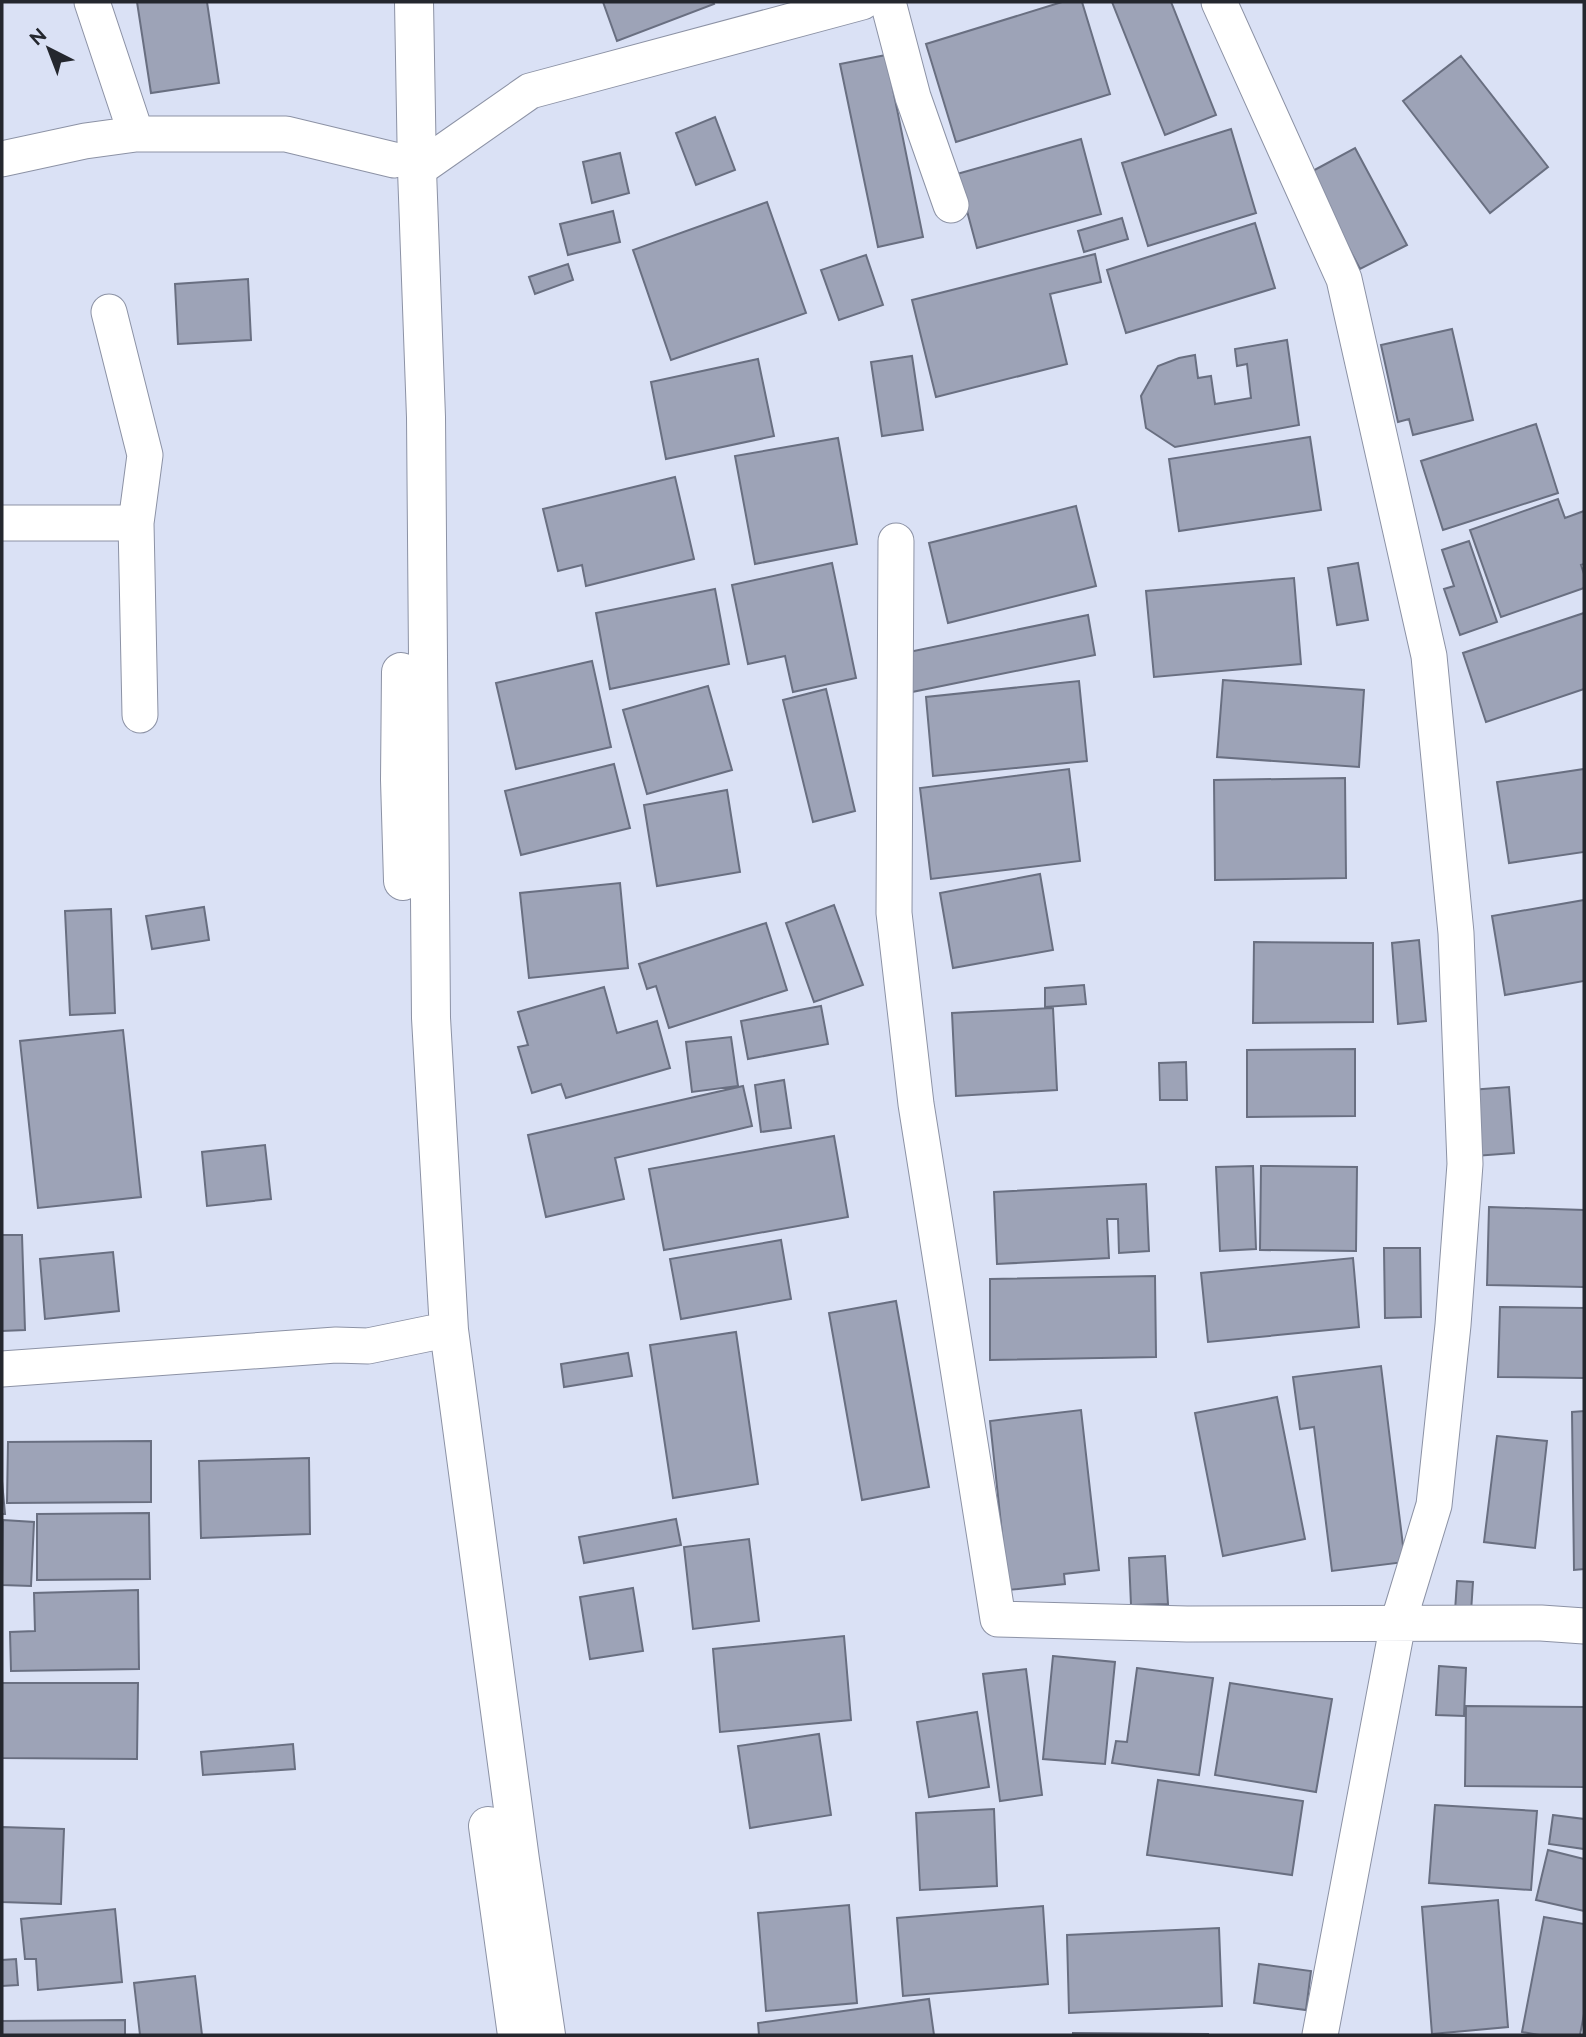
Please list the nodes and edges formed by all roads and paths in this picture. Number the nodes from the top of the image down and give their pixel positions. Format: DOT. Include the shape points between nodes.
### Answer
graph roads {
  1 [pos="92,2"];
  2 [pos="394,2"];
  3 [pos="414,2"];
  4 [pos="862,2"];
  5 [pos="888,2"];
  6 [pos="1219,2"];
  7 [pos="136,134"];
  8 [pos="2,159"];
  9 [pos="406,165"];
  10 [pos="951,205"];
  11 [pos="109,312"];
  12 [pos="2,523"];
  13 [pos="136,523"];
  14 [pos="896,541"];
  15 [pos="140,715"];
  16 [pos="431,1334"];
  17 [pos="2,1369"];
  18 [pos="1398,1623"];
  19 [pos="1584,1626"];
  20 [pos="517,2035"];
  21 [pos="547,2035"];
  22 [pos="1320,2035"];
  1 -- 7 [label="street"];
  2 -- 9 [label="main road"];
  3 -- 9 [label="main road"];
  4 -- 9 [label="street" via="530,91"];
  5 -- 10 [label="street" via="913,97"];
  6 -- 18 [label="street" via="1344,279 1429,656 1456,933 1465,1164 1434,1505"];
  7 -- 8 [label="street"];
  7 -- 9 [label="street" via="286,134"];
  9 -- 16 [label="main road" via="400,780 408,1017"];
  9 -- 21 [label="main road" via="426,417 430,1017 449,1330"];
  11 -- 13 [label="street" via="145,455"];
  12 -- 13 [label="street"];
  13 -- 15 [label="street"];
  14 -- 18 [label="street" via="894,912 916,1104 998,1619"];
  16 -- 17 [label="street" via="368,1346"];
  16 -- 20 [label="main road"];
  18 -- 19 [label="street"];
  18 -- 22 [label="street"];
}
